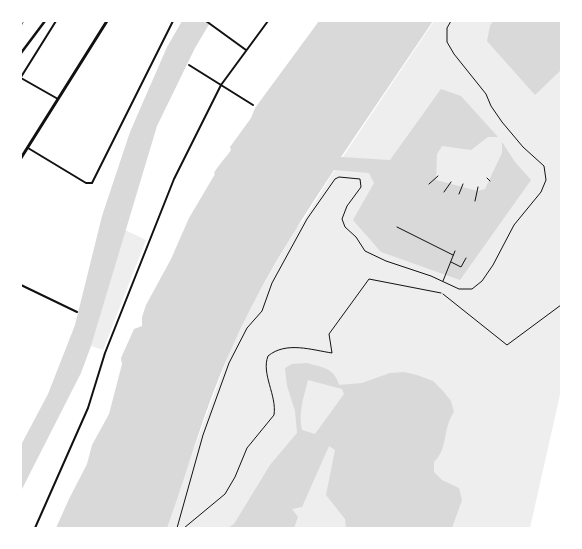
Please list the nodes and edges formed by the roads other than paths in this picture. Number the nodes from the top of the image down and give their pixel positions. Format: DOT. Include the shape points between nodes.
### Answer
graph roads {
  1 [pos="45,21"];
  2 [pos="56,21"];
  3 [pos="107,21"];
  4 [pos="173,21"];
  5 [pos="206,21"];
  6 [pos="268,21"];
  7 [pos="246,50"];
  8 [pos="21,53"];
  9 [pos="189,65"];
  10 [pos="21,78"];
  11 [pos="221,85"];
  12 [pos="58,99"];
  13 [pos="253,105"];
  14 [pos="28,148"];
  15 [pos="22,156"];
  16 [pos="21,284"];
  17 [pos="443,294"];
  18 [pos="561,306"];
  19 [pos="76,312"];
  20 [pos="35,528"];
  1 -- 8 [label="street"];
  2 -- 10 [label="street"];
  3 -- 12 [label="main road"];
  4 -- 14 [label="street" via="92,183 86,183"];
  5 -- 7 [label="street"];
  6 -- 7 [label="street"];
  7 -- 11 [label="street"];
  9 -- 11 [label="street"];
  10 -- 12 [label="street"];
  11 -- 13 [label="street"];
  11 -- 20 [label="street" via="174,179 105,353 88,408"];
  12 -- 14 [label="main road"];
  14 -- 15 [label="main road"];
  16 -- 19 [label="street"];
  17 -- 18 [label="lane" via="507,345"];
}
